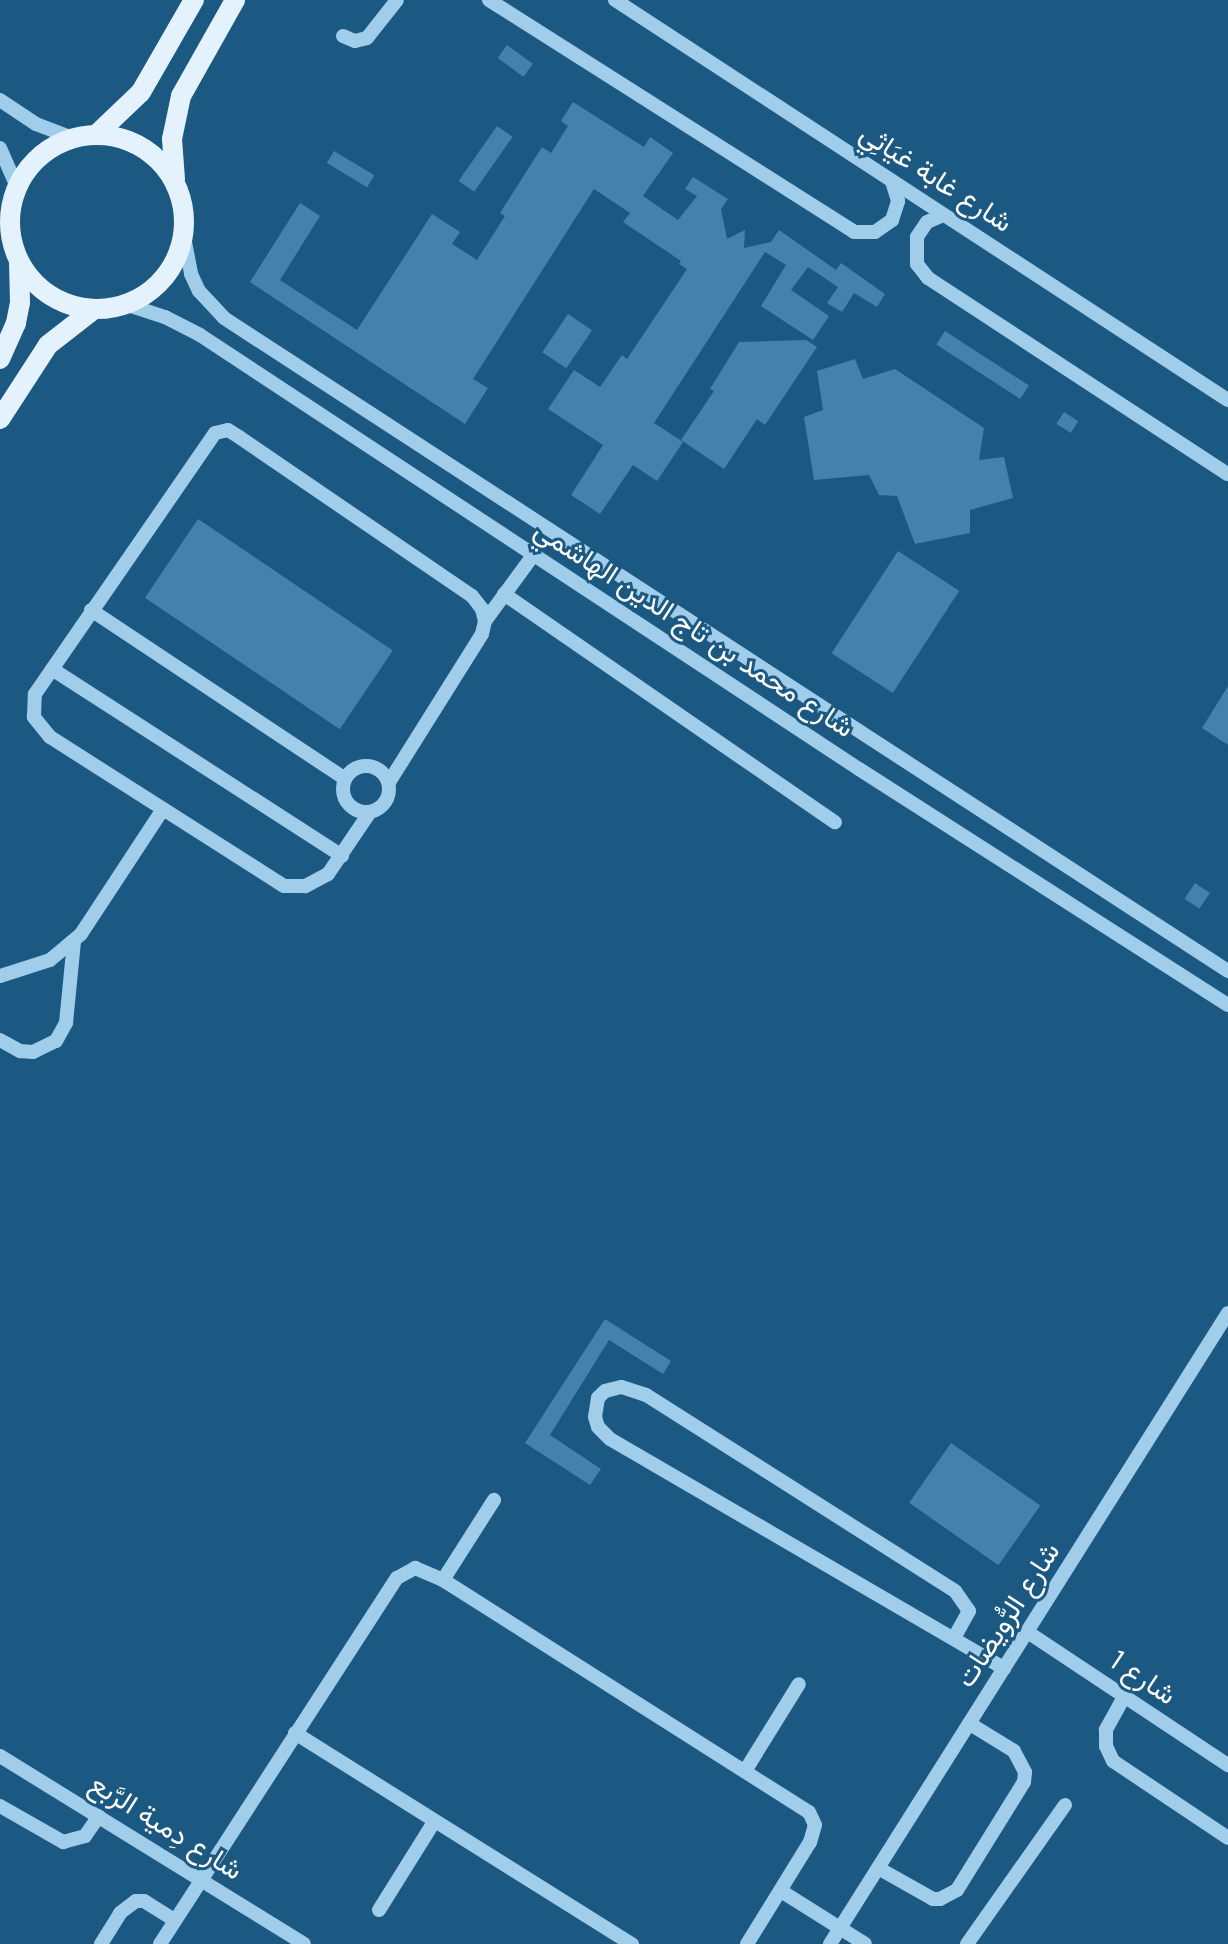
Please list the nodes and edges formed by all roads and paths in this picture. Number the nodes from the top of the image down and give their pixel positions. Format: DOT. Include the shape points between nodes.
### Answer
graph roads {
  1 [pos="194,0"];
  2 [pos="235,0"];
  3 [pos="397,0"];
  4 [pos="489,0"];
  5 [pos="615,0"];
  6 [pos="343,36"];
  7 [pos="0,100"];
  8 [pos="96,135"];
  9 [pos="73,138"];
  10 [pos="0,148"];
  11 [pos="892,181"];
  12 [pos="175,183"];
  13 [pos="17,187"];
  14 [pos="943,215"];
  15 [pos="184,237"];
  16 [pos="19,262"];
  17 [pos="128,305"];
  18 [pos="93,310"];
  19 [pos="0,359"];
  20 [pos="1228,400"];
  21 [pos="0,419"];
  22 [pos="1228,474"];
  23 [pos="534,554"];
  24 [pos="504,594"];
  25 [pos="91,610"];
  26 [pos="485,621"];
  27 [pos="52,669"];
  28 [pos="345,779"];
  29 [pos="389,782"];
  30 [pos="163,809"];
  31 [pos="370,812"];
  32 [pos="835,822"];
  33 [pos="342,856"];
  34 [pos="74,941"];
  35 [pos="1228,971"];
  36 [pos="0,976"];
  37 [pos="1228,1005"];
  38 [pos="0,1040"];
  39 [pos="1228,1313"];
  40 [pos="494,1500"];
  41 [pos="443,1580"];
  42 [pos="1029,1633"];
  43 [pos="954,1638"];
  44 [pos="1004,1668"];
  45 [pos="799,1684"];
  46 [pos="1124,1697"];
  47 [pos="970,1724"];
  48 [pos="295,1733"];
  49 [pos="0,1756"];
  50 [pos="1228,1765"];
  51 [pos="745,1771"];
  52 [pos="1065,1805"];
  53 [pos="0,1806"];
  54 [pos="99,1816"];
  55 [pos="434,1822"];
  56 [pos="1228,1838"];
  57 [pos="878,1868"];
  58 [pos="200,1878"];
  59 [pos="781,1891"];
  60 [pos="379,1910"];
  61 [pos="175,1920"];
  62 [pos="840,1929"];
  63 [pos="101,1944"];
  64 [pos="160,1944"];
  65 [pos="304,1944"];
  66 [pos="632,1944"];
  67 [pos="747,1944"];
  68 [pos="830,1944"];
  69 [pos="865,1944"];
  70 [pos="967,1944"];
  1 -- 8 [label="main road" via="141,92"];
  2 -- 12 [label="main road" via="181,96 172,139"];
  3 -- 6 [label="street" via="367,38"];
  4 -- 11 [label="street" via="854,232 875,232 892,220 898,201"];
  5 -- 11 [label="street, شارع غابة غيَاثِي"];
  7 -- 9 [label="street" via="36,124"];
  8 -- 9 [label="main road"];
  8 -- 12 [label="main road" via="142,147"];
  9 -- 13 [label="main road" via="45,151"];
  10 -- 13 [label="street"];
  11 -- 14 [label="street, شارع غابة غيَاثِي"];
  12 -- 15 [label="main road" via="185,218"];
  13 -- 16 [label="main road" via="10,232"];
  14 -- 20 [label="street, شارع غابة غيَاثِي"];
  14 -- 22 [label="street" via="921,229 914,246 917,264 928,278"];
  15 -- 17 [label="main road" via="159,285"];
  15 -- 35 [label="street, شارع محمد بن تاج الدين الهاشمي" via="199,291 224,318"];
  16 -- 18 [label="main road" via="50,295"];
  16 -- 19 [label="main road" via="18,313"];
  17 -- 18 [label="main road"];
  17 -- 23 [label="street, شارع محمد بن تاج الدين الهاشمي" via="200,335"];
  18 -- 21 [label="main road" via="48,345"];
  23 -- 24 [label="street"];
  23 -- 37 [label="street, شارع محمد بن تاج الدين الهاشمي"];
  24 -- 26 [label="street"];
  24 -- 32 [label="street"];
  25 -- 26 [label="street" via="209,437 228,430 472,596"];
  25 -- 27 [label="street"];
  25 -- 28 [label="street"];
  26 -- 29 [label="street" via="474,649"];
  27 -- 30 [label="street" via="32,707 41,729"];
  27 -- 33 [label="street"];
  28 -- 29 [label="street" via="366,766 380,770"];
  28 -- 31 [label="street" via="346,800 356,810"];
  29 -- 31 [label="street" via="388,798"];
  30 -- 33 [label="street" via="284,886 315,882"];
  30 -- 34 [label="street" via="93,920"];
  31 -- 33 [label="street"];
  34 -- 36 [label="street" via="50,960"];
  34 -- 38 [label="street" via="66,1023 56,1041 33,1052"];
  39 -- 42 [label="street, شارع الرُّويضات"];
  40 -- 41 [label="street"];
  41 -- 48 [label="street" via="415,1568 397,1578"];
  41 -- 51 [label="street"];
  42 -- 44 [label="street, شارع الرُّويضات"];
  42 -- 46 [label="street, شارع 1"];
  43 -- 43 [label="street" via="610,1439 595,1417 598,1398 621,1387 646,1395 955,1591 969,1611"];
  43 -- 44 [label="street"];
  44 -- 47 [label="street, شارع الرُّويضات"];
  45 -- 51 [label="street"];
  46 -- 50 [label="street, شارع 1"];
  46 -- 56 [label="street" via="1106,1730 1113,1761"];
  47 -- 57 [label="street, شارع الرُّويضات"];
  47 -- 57 [label="street" via="1014,1751 1025,1772 1024,1782 957,1890 933,1899"];
  48 -- 55 [label="street"];
  48 -- 58 [label="street"];
  49 -- 54 [label="street, شارع دِمية الرَّبع"];
  51 -- 59 [label="street" via="813,1818 810,1842"];
  52 -- 70 [label="street"];
  53 -- 54 [label="street" via="63,1842 85,1836"];
  54 -- 58 [label="street, شارع دِمية الرَّبع"];
  55 -- 60 [label="street"];
  55 -- 66 [label="street"];
  57 -- 62 [label="street, شارع الرُّويضات"];
  58 -- 61 [label="street"];
  58 -- 65 [label="street, شارع دِمية الرَّبع"];
  59 -- 62 [label="street"];
  59 -- 67 [label="street"];
  61 -- 63 [label="street" via="136,1901 120,1913"];
  61 -- 64 [label="street"];
  62 -- 68 [label="street, شارع الرُّويضات"];
  62 -- 69 [label="street"];
}
